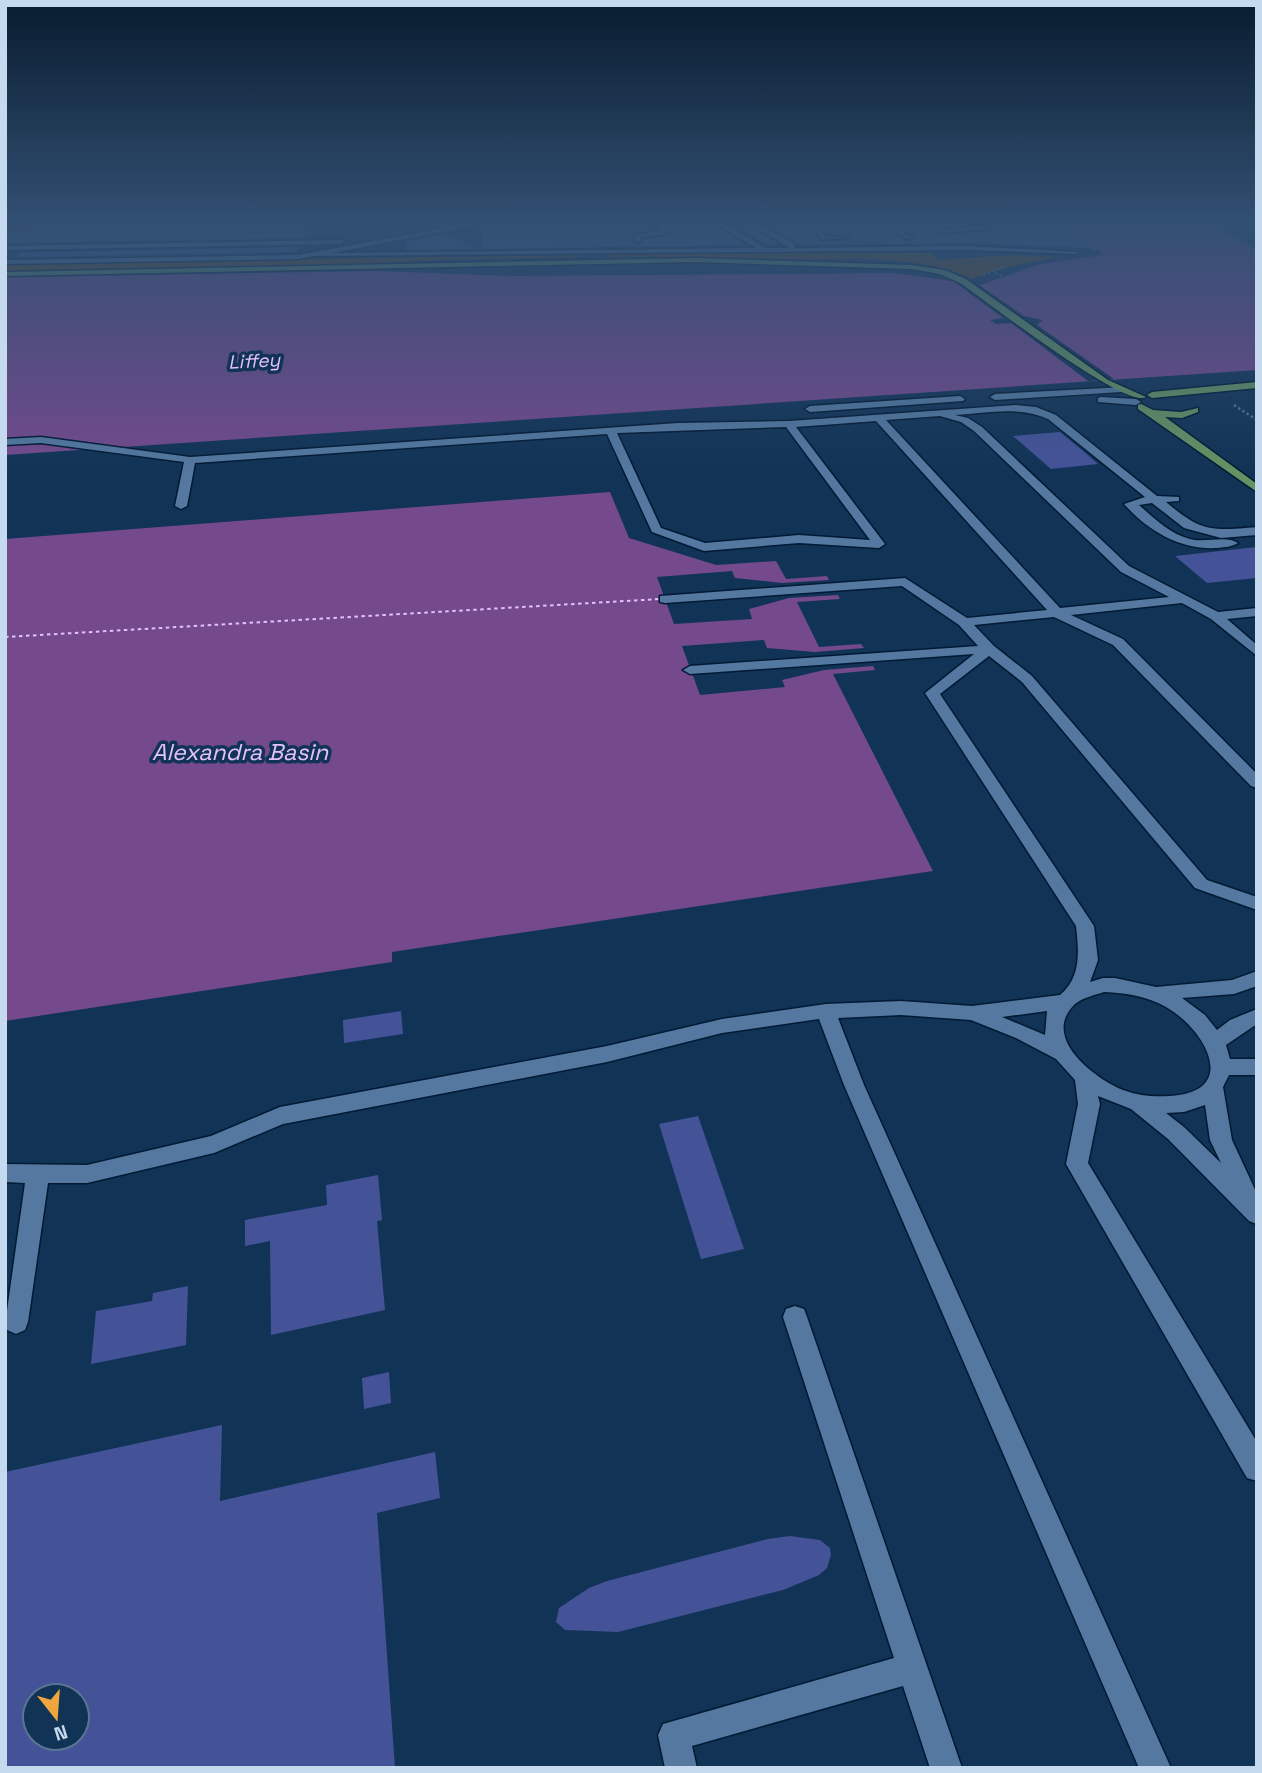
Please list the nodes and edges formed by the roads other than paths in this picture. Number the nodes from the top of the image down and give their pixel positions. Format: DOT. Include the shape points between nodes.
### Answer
graph roads {
  1 [pos="998,306"];
  2 [pos="1257,386"];
  3 [pos="1121,389"];
  4 [pos="988,397"];
  5 [pos="974,398"];
  6 [pos="1143,400"];
  7 [pos="1204,404"];
  8 [pos="810,409"];
  9 [pos="1033,409"];
  10 [pos="935,413"];
  11 [pos="878,417"];
  12 [pos="789,424"];
  13 [pos="611,431"];
  14 [pos="5,442"];
  15 [pos="190,460"];
  16 [pos="1215,460"];
  17 [pos="1257,489"];
  18 [pos="1153,499"];
  19 [pos="1175,499"];
  20 [pos="181,506"];
  21 [pos="1257,531"];
  22 [pos="1257,541"];
  23 [pos="665,599"];
  24 [pos="1187,599"];
  25 [pos="1257,612"];
  26 [pos="1057,613"];
  27 [pos="1216,616"];
  28 [pos="964,622"];
  29 [pos="989,649"];
  30 [pos="1257,652"];
  31 [pos="690,670"];
  32 [pos="1257,783"];
  33 [pos="1257,904"];
  34 [pos="1257,978"];
  35 [pos="1154,993"];
  36 [pos="1070,998"];
  37 [pos="827,1011"];
  38 [pos="972,1013"];
  39 [pos="1257,1016"];
  40 [pos="1215,1042"];
  41 [pos="1060,1053"];
  42 [pos="1257,1068"];
  43 [pos="1217,1077"];
  44 [pos="1085,1080"];
  45 [pos="1139,1105"];
  46 [pos="5,1173"];
  47 [pos="38,1173"];
  48 [pos="1254,1210"];
  49 [pos="795,1317"];
  50 [pos="16,1322"];
  51 [pos="1257,1468"];
  52 [pos="913,1668"];
  53 [pos="681,1768"];
  54 [pos="946,1768"];
  55 [pos="1156,1768"];
  1 -- 3 [label="main road"];
  2 -- 6 [label="main road"];
  2 -- 7 [label="main road"];
  3 -- 4 [label="street"];
  3 -- 6 [label="main road"];
  5 -- 8 [label="street"];
  6 -- 7 [label="main road" via="1179,398"];
  6 -- 7 [label="main road" via="1167,415 1182,415"];
  6 -- 9 [label="street" via="1046,403"];
  6 -- 16 [label="main road"];
  7 -- 16 [label="main road" via="1192,426"];
  9 -- 10 [label="street" via="995,407"];
  9 -- 18 [label="street" via="1052,417"];
  10 -- 11 [label="street"];
  10 -- 24 [label="street" via="971,423 1125,569"];
  11 -- 12 [label="street"];
  11 -- 26 [label="street"];
  12 -- 13 [label="street"];
  12 -- 13 [label="street" via="879,544 799,539 704,547 656,530"];
  13 -- 15 [label="street"];
  14 -- 15 [label="street" via="41,440"];
  15 -- 20 [label="street"];
  16 -- 17 [label="main road"];
  18 -- 19 [label="street"];
  18 -- 21 [label="street" via="1198,530 1221,534"];
  18 -- 22 [label="street" via="1130,504 1171,538 1205,546"];
  23 -- 28 [label="street" via="905,582"];
  24 -- 26 [label="street"];
  24 -- 27 [label="street"];
  25 -- 27 [label="street"];
  26 -- 28 [label="street"];
  26 -- 32 [label="street" via="1118,642"];
  27 -- 30 [label="street"];
  28 -- 29 [label="street"];
  29 -- 31 [label="street"];
  29 -- 33 [label="street" via="1027,679 1201,884"];
  29 -- 36 [label="street" via="932,693 1085,926 1089,960"];
  34 -- 35 [label="street" via="1234,987"];
  35 -- 36 [label="street" via="1103,985"];
  35 -- 40 [label="street" via="1184,1008"];
  36 -- 38 [label="street"];
  36 -- 41 [label="street" via="1057,1012 1054,1025"];
  37 -- 38 [label="street" via="901,1008"];
  37 -- 47 [label="street" via="722,1026 607,1054 280,1116 214,1144 87,1174"];
  37 -- 55 [label="street" via="853,1086"];
  38 -- 41 [label="street"];
  39 -- 40 [label="street"];
  40 -- 43 [label="street"];
  41 -- 44 [label="street"];
  42 -- 43 [label="street"];
  43 -- 45 [label="street" via="1204,1096 1191,1102"];
  43 -- 48 [label="street" via="1221,1140"];
  44 -- 45 [label="street"];
  44 -- 51 [label="street" via="1089,1104 1077,1164"];
  45 -- 48 [label="street" via="1176,1133"];
  46 -- 47 [label="street"];
  47 -- 50 [label="street"];
  49 -- 52 [label="street"];
  52 -- 53 [label="street" via="674,1735"];
  52 -- 54 [label="street"];
}
